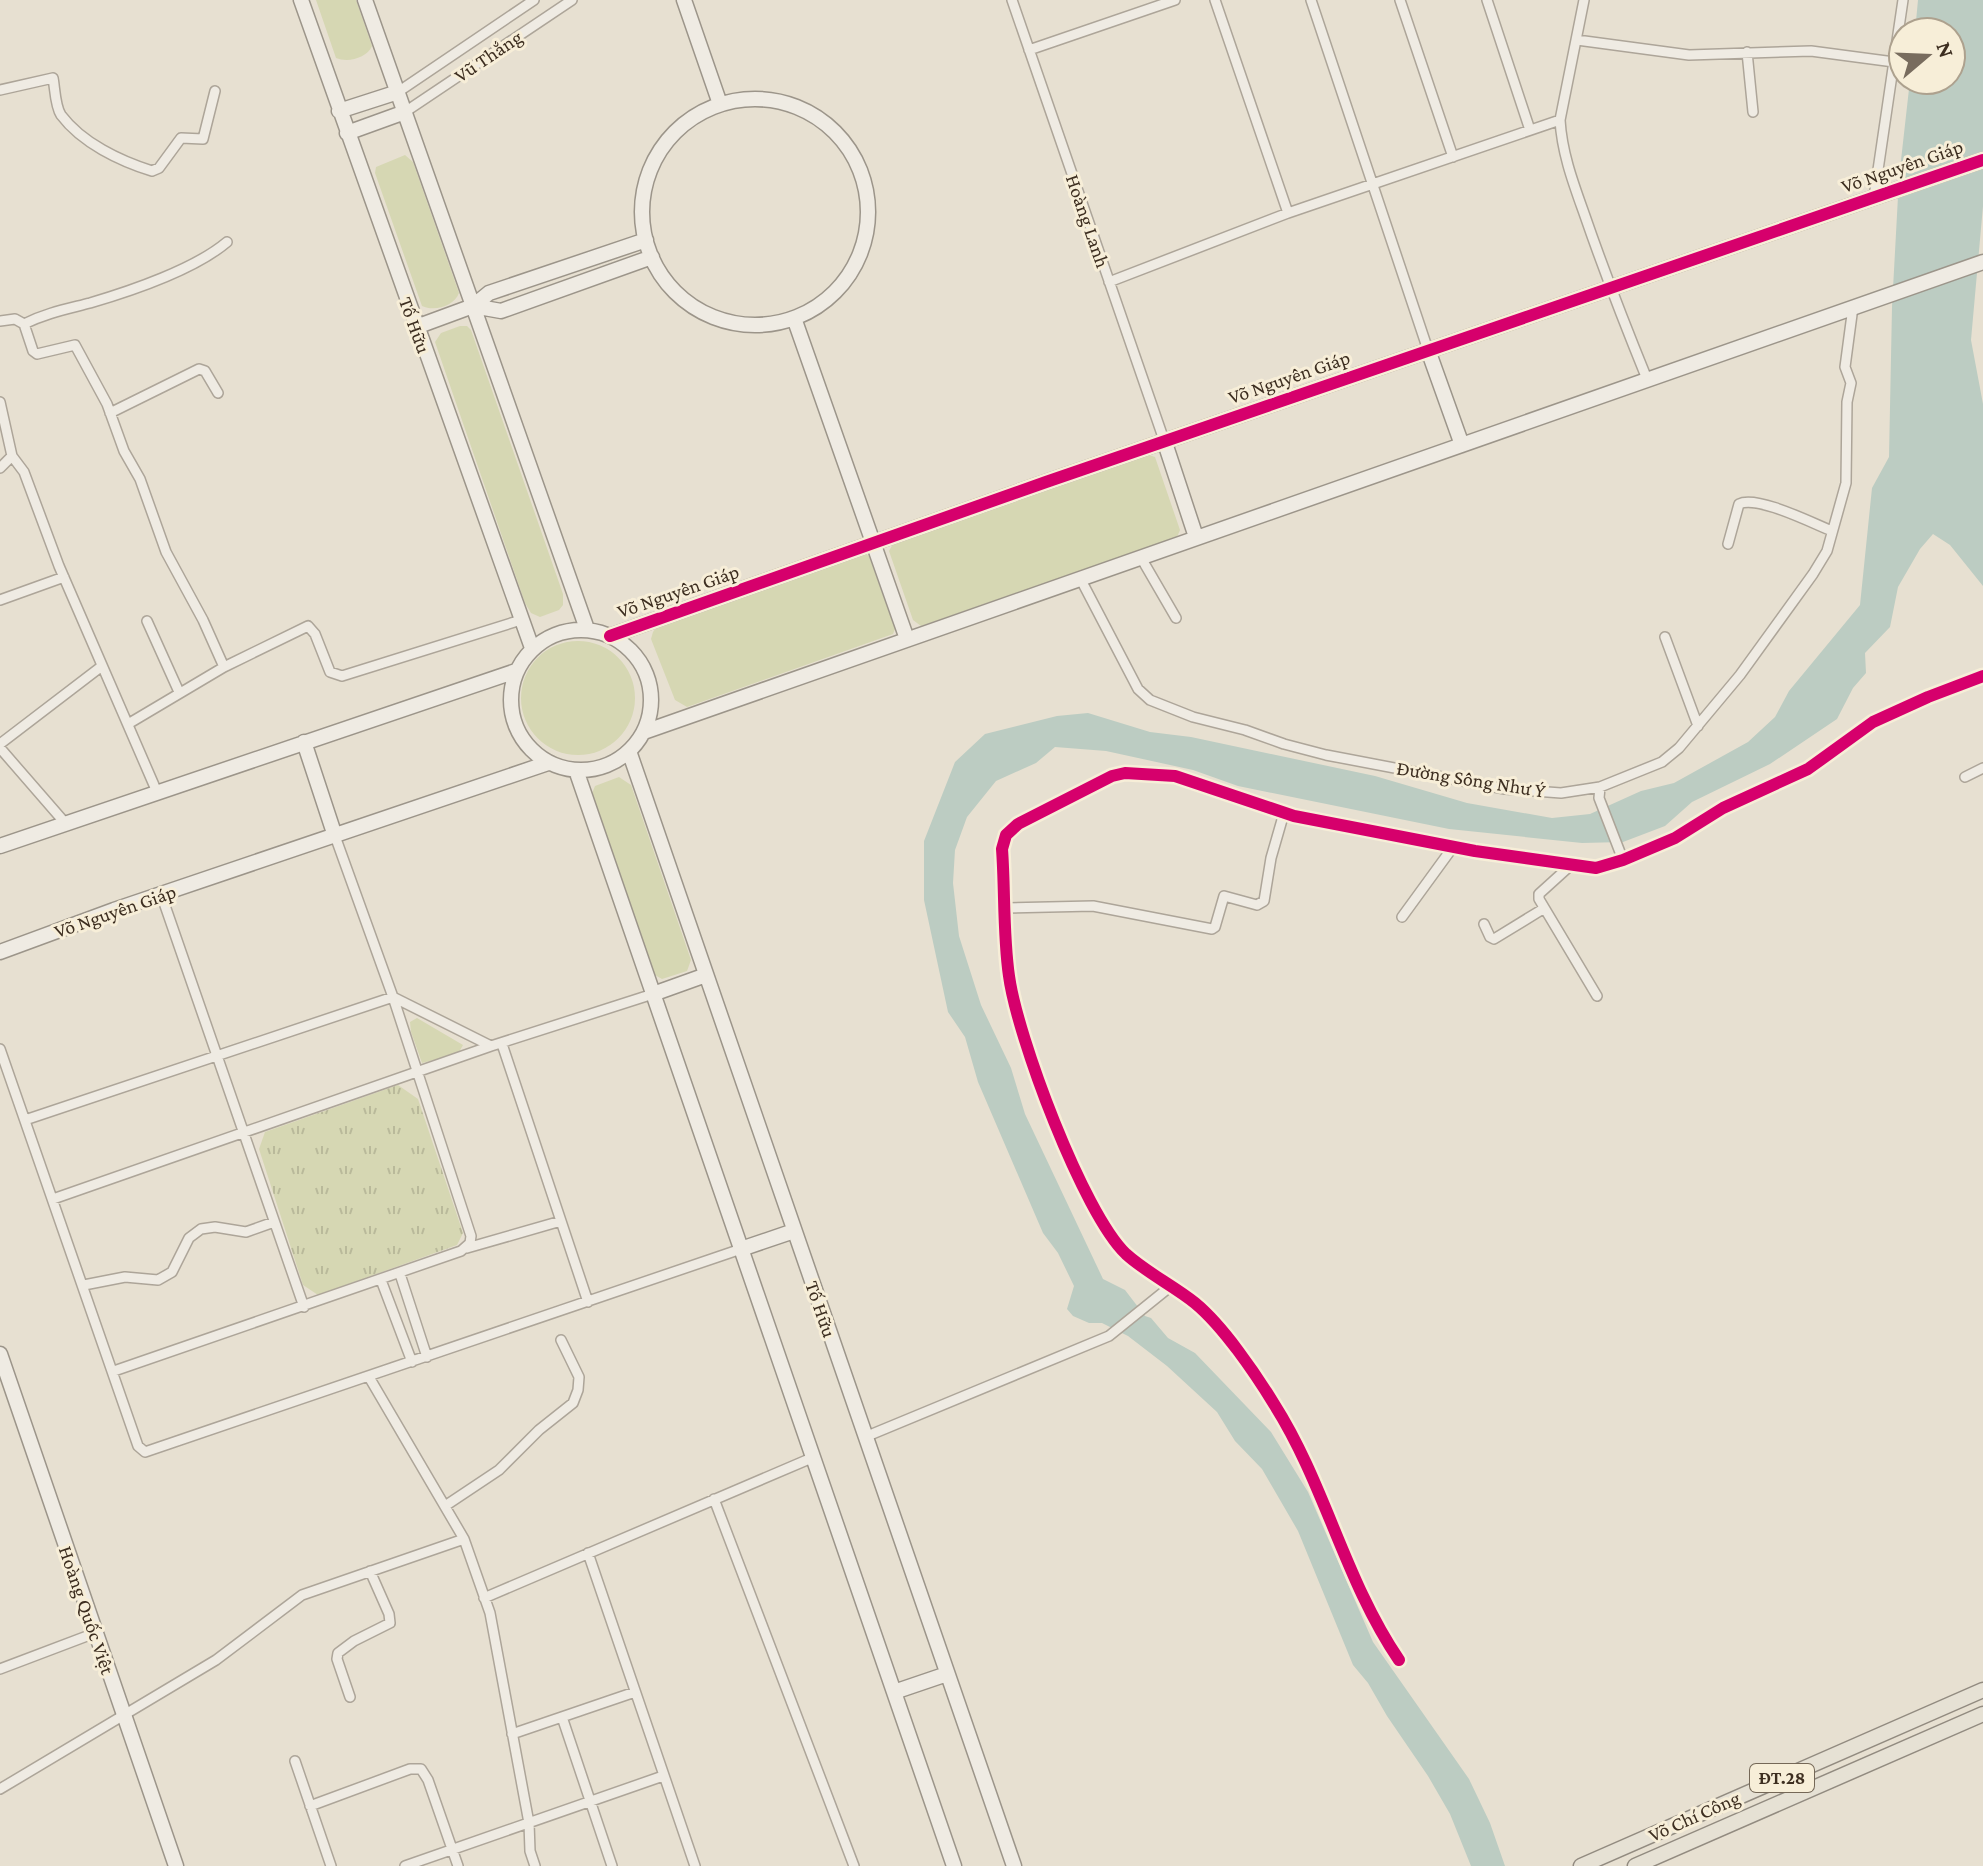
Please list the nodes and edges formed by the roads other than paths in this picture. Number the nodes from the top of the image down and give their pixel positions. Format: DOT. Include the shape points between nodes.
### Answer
graph roads {
  1 [pos="301,0"];
  2 [pos="365,0"];
  3 [pos="534,0"];
  4 [pos="572,0"];
  5 [pos="684,0"];
  6 [pos="1012,0"];
  7 [pos="1175,0"];
  8 [pos="1215,0"];
  9 [pos="1311,0"];
  10 [pos="1400,0"];
  11 [pos="1487,0"];
  12 [pos="1584,0"];
  13 [pos="1577,40"];
  14 [pos="1029,50"];
  15 [pos="1747,52"];
  16 [pos="1887,61"];
  17 [pos="0,90"];
  18 [pos="215,91"];
  19 [pos="398,92"];
  20 [pos="1890,96"];
  21 [pos="720,104"];
  22 [pos="339,111"];
  23 [pos="405,112"];
  24 [pos="1753,112"];
  25 [pos="1560,120"];
  26 [pos="1530,130"];
  27 [pos="347,133"];
  28 [pos="1453,157"];
  29 [pos="1983,160"];
  30 [pos="1372,184"];
  31 [pos="1878,195"];
  32 [pos="1288,213"];
  33 [pos="646,240"];
  34 [pos="227,242"];
  35 [pos="600,255"];
  36 [pos="652,257"];
  37 [pos="1983,262"];
  38 [pos="607,273"];
  39 [pos="536,277"];
  40 [pos="1109,282"];
  41 [pos="1610,287"];
  42 [pos="543,296"];
  43 [pos="1860,305"];
  44 [pos="473,306"];
  45 [pos="794,318"];
  46 [pos="0,321"];
  47 [pos="24,324"];
  48 [pos="416,327"];
  49 [pos="1428,350"];
  50 [pos="1647,379"];
  51 [pos="218,393"];
  52 [pos="0,402"];
  53 [pos="110,413"];
  54 [pos="1165,443"];
  55 [pos="1462,445"];
  56 [pos="12,456"];
  57 [pos="0,468"];
  58 [pos="1832,531"];
  59 [pos="1196,537"];
  60 [pos="873,543"];
  61 [pos="1728,544"];
  62 [pos="1140,556"];
  63 [pos="64,577"];
  64 [pos="1080,578"];
  65 [pos="0,600"];
  66 [pos="1176,618"];
  67 [pos="521,620"];
  68 [pos="147,621"];
  69 [pos="587,629"];
  70 [pos="610,636"];
  71 [pos="1665,637"];
  72 [pos="907,639"];
  73 [pos="532,648"];
  74 [pos="102,666"];
  75 [pos="224,667"];
  76 [pos="516,671"];
  77 [pos="1983,676"];
  78 [pos="179,692"];
  79 [pos="128,724"];
  80 [pos="1698,726"];
  81 [pos="644,732"];
  82 [pos="304,742"];
  83 [pos="0,746"];
  84 [pos="629,751"];
  85 [pos="548,763"];
  86 [pos="1983,768"];
  87 [pos="576,770"];
  88 [pos="1965,777"];
  89 [pos="157,792"];
  90 [pos="1600,793"];
  91 [pos="1284,813"];
  92 [pos="66,824"];
  93 [pos="335,836"];
  94 [pos="0,846"];
  95 [pos="1453,847"];
  96 [pos="1621,856"];
  97 [pos="1571,865"];
  98 [pos="161,894"];
  99 [pos="1006,908"];
  100 [pos="1543,909"];
  101 [pos="1402,917"];
  102 [pos="1484,924"];
  103 [pos="0,952"];
  104 [pos="706,975"];
  105 [pos="653,994"];
  106 [pos="1597,996"];
  107 [pos="393,997"];
  108 [pos="496,1045"];
  109 [pos="0,1049"];
  110 [pos="218,1057"];
  111 [pos="417,1074"];
  112 [pos="25,1120"];
  113 [pos="244,1132"];
  114 [pos="53,1199"];
  115 [pos="561,1221"];
  116 [pos="274,1222"];
  117 [pos="794,1231"];
  118 [pos="467,1248"];
  119 [pos="741,1249"];
  120 [pos="400,1274"];
  121 [pos="381,1280"];
  122 [pos="84,1285"];
  123 [pos="1171,1286"];
  124 [pos="588,1302"];
  125 [pos="304,1307"];
  126 [pos="561,1340"];
  127 [pos="0,1354"];
  128 [pos="427,1357"];
  129 [pos="412,1362"];
  130 [pos="114,1371"];
  131 [pos="369,1377"];
  132 [pos="865,1437"];
  133 [pos="814,1457"];
  134 [pos="714,1499"];
  135 [pos="445,1506"];
  136 [pos="464,1539"];
  137 [pos="588,1553"];
  138 [pos="370,1571"];
  139 [pos="484,1598"];
  140 [pos="95,1633"];
  141 [pos="1399,1660"];
  142 [pos="0,1669"];
  143 [pos="947,1674"];
  144 [pos="1983,1690"];
  145 [pos="635,1692"];
  146 [pos="894,1692"];
  147 [pos="350,1697"];
  148 [pos="1983,1714"];
  149 [pos="123,1715"];
  150 [pos="562,1717"];
  151 [pos="512,1734"];
  152 [pos="1882,1734"];
  153 [pos="1891,1754"];
  154 [pos="295,1761"];
  155 [pos="663,1776"];
  156 [pos="0,1789"];
  157 [pos="589,1802"];
  158 [pos="310,1806"];
  159 [pos="529,1823"];
  160 [pos="453,1850"];
  161 [pos="176,1866"];
  162 [pos="331,1866"];
  163 [pos="405,1866"];
  164 [pos="458,1866"];
  165 [pos="535,1866"];
  166 [pos="612,1866"];
  167 [pos="695,1866"];
  168 [pos="854,1866"];
  169 [pos="954,1866"];
  170 [pos="1014,1866"];
  171 [pos="1581,1866"];
  172 [pos="1635,1866"];
  1 -- 22 [label="street, Tố Hữu"];
  2 -- 19 [label="street"];
  3 -- 19 [label="street, Vũ Thắng"];
  4 -- 23 [label="street, Vũ Thắng"];
  5 -- 21 [label="street"];
  6 -- 14 [label="street, Hoàng Lanh"];
  7 -- 14 [label="street"];
  8 -- 32 [label="street"];
  9 -- 30 [label="street"];
  10 -- 28 [label="street"];
  11 -- 26 [label="street"];
  12 -- 13 [label="street"];
  13 -- 15 [label="street" via="1689,55"];
  13 -- 25 [label="street"];
  14 -- 40 [label="street, Hoàng Lanh"];
  15 -- 16 [label="street" via="1811,51"];
  15 -- 24 [label="street"];
  17 -- 18 [label="street" via="53,78 59,113 96,146 152,171 181,138 203,139"];
  19 -- 22 [label="street"];
  19 -- 23 [label="street"];
  20 -- 31 [label="street"];
  21 -- 33 [label="street" via="683,125 656,157 643,197"];
  21 -- 45 [label="street" via="763,99 805,111 839,138 861,175 867,219 856,261 831,296"];
  22 -- 27 [label="street, Tố Hữu"];
  23 -- 27 [label="street"];
  23 -- 44 [label="street"];
  25 -- 26 [label="street"];
  25 -- 41 [label="street" via="1570,172"];
  26 -- 28 [label="street"];
  27 -- 48 [label="street, Tố Hữu"];
  28 -- 30 [label="street"];
  29 -- 31 [label="street, Võ Nguyên Giáp"];
  30 -- 32 [label="street"];
  30 -- 49 [label="street"];
  31 -- 41 [label="street, Võ Nguyên Giáp"];
  32 -- 40 [label="street"];
  33 -- 35 [label="street"];
  33 -- 36 [label="street"];
  34 -- 47 [label="street" via="177,272"];
  35 -- 38 [label="street"];
  35 -- 39 [label="street"];
  36 -- 38 [label="street"];
  36 -- 45 [label="street" via="675,292 710,316 752,325"];
  37 -- 43 [label="street"];
  38 -- 42 [label="street"];
  39 -- 42 [label="street"];
  39 -- 44 [label="street" via="489,293"];
  40 -- 54 [label="street, Hoàng Lanh"];
  41 -- 49 [label="street, Võ Nguyên Giáp"];
  41 -- 50 [label="street"];
  42 -- 44 [label="street" via="501,311"];
  43 -- 50 [label="street"];
  43 -- 58 [label="street, Đường Sông Như Ý" via="1845,367 1851,383 1846,483"];
  44 -- 48 [label="street"];
  44 -- 69 [label="street"];
  45 -- 60 [label="street"];
  46 -- 47 [label="street"];
  47 -- 53 [label="street" via="37,354 75,345"];
  48 -- 67 [label="street, Tố Hữu"];
  49 -- 54 [label="street, Võ Nguyên Giáp"];
  49 -- 55 [label="street"];
  50 -- 55 [label="street"];
  51 -- 53 [label="street" via="199,369"];
  52 -- 56 [label="street"];
  53 -- 75 [label="street" via="166,552"];
  54 -- 59 [label="street"];
  54 -- 60 [label="street, Võ Nguyên Giáp"];
  55 -- 59 [label="street"];
  56 -- 57 [label="street"];
  56 -- 63 [label="street" via="24,472"];
  58 -- 61 [label="street" via="1743,502"];
  58 -- 80 [label="street, Đường Sông Như Ý" via="1813,574"];
  59 -- 62 [label="street"];
  60 -- 70 [label="street, Võ Nguyên Giáp"];
  60 -- 72 [label="street"];
  62 -- 64 [label="street"];
  62 -- 66 [label="street"];
  63 -- 65 [label="street"];
  63 -- 74 [label="street"];
  64 -- 72 [label="street"];
  64 -- 90 [label="street, Đường Sông Như Ý" via="1138,689 1164,706 1326,755 1505,789"];
  67 -- 73 [label="street, Tố Hữu"];
  67 -- 75 [label="street" via="342,676 330,672 308,626"];
  68 -- 78 [label="street"];
  69 -- 70 [label="street"];
  69 -- 73 [label="street" via="552,635"];
  70 -- 81 [label="street" via="633,652 647,677 651,705"];
  71 -- 80 [label="street"];
  72 -- 81 [label="street"];
  73 -- 76 [label="street"];
  74 -- 79 [label="street"];
  74 -- 83 [label="street"];
  75 -- 78 [label="street"];
  76 -- 82 [label="street"];
  76 -- 85 [label="street" via="510,697 514,723 528,746"];
  77 -- 96 [label="street" via="1873,722 1808,769 1723,808 1675,838"];
  78 -- 79 [label="street"];
  79 -- 89 [label="street"];
  80 -- 90 [label="street, Đường Sông Như Ý" via="1662,762"];
  81 -- 84 [label="street"];
  82 -- 89 [label="street"];
  82 -- 93 [label="street"];
  83 -- 92 [label="street"];
  84 -- 87 [label="street" via="599,768"];
  84 -- 104 [label="street, Tố Hữu"];
  85 -- 87 [label="street"];
  85 -- 93 [label="street, Võ Nguyên Giáp"];
  86 -- 88 [label="street"];
  87 -- 105 [label="street"];
  89 -- 92 [label="street"];
  90 -- 96 [label="street"];
  91 -- 95 [label="street"];
  91 -- 99 [label="street" via="1187,778 1112,776 1010,829 1002,849"];
  91 -- 99 [label="street" via="1264,901 1257,905 1224,896 1212,929 1093,906"];
  92 -- 94 [label="street"];
  93 -- 98 [label="street, Võ Nguyên Giáp"];
  93 -- 107 [label="street"];
  95 -- 97 [label="street"];
  95 -- 101 [label="street"];
  96 -- 97 [label="street" via="1596,868"];
  97 -- 100 [label="street" via="1539,894"];
  98 -- 103 [label="street, Võ Nguyên Giáp"];
  98 -- 110 [label="street"];
  99 -- 123 [label="street" via="1010,985 1072,1161 1121,1247"];
  100 -- 102 [label="street" via="1494,939"];
  100 -- 106 [label="street"];
  104 -- 105 [label="street"];
  104 -- 117 [label="street, Tố Hữu"];
  105 -- 108 [label="street"];
  105 -- 119 [label="street"];
  107 -- 108 [label="street"];
  107 -- 110 [label="street"];
  107 -- 111 [label="street"];
  108 -- 111 [label="street"];
  108 -- 115 [label="street"];
  109 -- 112 [label="street"];
  110 -- 112 [label="street"];
  110 -- 113 [label="street"];
  111 -- 113 [label="street"];
  111 -- 118 [label="street" via="471,1236"];
  112 -- 114 [label="street"];
  113 -- 114 [label="street"];
  113 -- 116 [label="street"];
  114 -- 122 [label="street"];
  115 -- 118 [label="street"];
  115 -- 124 [label="street"];
  116 -- 122 [label="street" via="246,1232 201,1229 189,1238 172,1272 158,1280 125,1277"];
  116 -- 125 [label="street"];
  117 -- 119 [label="street"];
  117 -- 132 [label="street, Tố Hữu"];
  118 -- 120 [label="street"];
  119 -- 124 [label="street"];
  119 -- 133 [label="street"];
  120 -- 121 [label="street"];
  120 -- 128 [label="street"];
  121 -- 125 [label="street"];
  121 -- 129 [label="street"];
  122 -- 130 [label="street"];
  123 -- 132 [label="street" via="1109,1336"];
  123 -- 141 [label="street" via="1211,1319 1278,1409 1369,1608"];
  124 -- 128 [label="street"];
  125 -- 130 [label="street"];
  126 -- 135 [label="street" via="579,1377 573,1403 499,1470"];
  127 -- 140 [label="street, Hoàng Quốc Việt"];
  128 -- 129 [label="street"];
  129 -- 131 [label="street"];
  130 -- 131 [label="street" via="138,1446 149,1453"];
  131 -- 135 [label="street"];
  132 -- 143 [label="street, Tố Hữu"];
  133 -- 134 [label="street"];
  133 -- 146 [label="street"];
  134 -- 137 [label="street"];
  134 -- 168 [label="street"];
  135 -- 136 [label="street"];
  136 -- 138 [label="street"];
  136 -- 139 [label="street"];
  137 -- 139 [label="street"];
  137 -- 145 [label="street"];
  138 -- 147 [label="street" via="390,1623 338,1653"];
  138 -- 149 [label="street" via="302,1595 216,1660"];
  139 -- 151 [label="street"];
  140 -- 142 [label="street"];
  140 -- 149 [label="street, Hoàng Quốc Việt"];
  143 -- 146 [label="street"];
  143 -- 170 [label="street, Tố Hữu"];
  144 -- 152 [label="main road, Võ Chí Công / ĐT.28"];
  145 -- 150 [label="street"];
  145 -- 155 [label="street"];
  146 -- 169 [label="street"];
  148 -- 153 [label="main road, Võ Chí Công / ĐT.28"];
  149 -- 156 [label="street"];
  149 -- 161 [label="street, Hoàng Quốc Việt"];
  150 -- 151 [label="street"];
  150 -- 157 [label="street"];
  151 -- 159 [label="street"];
  152 -- 153 [label="main road"];
  152 -- 171 [label="main road, Võ Chí Công / ĐT.28"];
  153 -- 172 [label="main road, Võ Chí Công / ĐT.28"];
  154 -- 158 [label="street"];
  155 -- 157 [label="street"];
  155 -- 167 [label="street"];
  157 -- 159 [label="street"];
  157 -- 166 [label="street"];
  158 -- 160 [label="street" via="421,1769"];
  158 -- 162 [label="street"];
  159 -- 160 [label="street"];
  159 -- 165 [label="street"];
  160 -- 163 [label="street"];
  160 -- 164 [label="street"];
}
